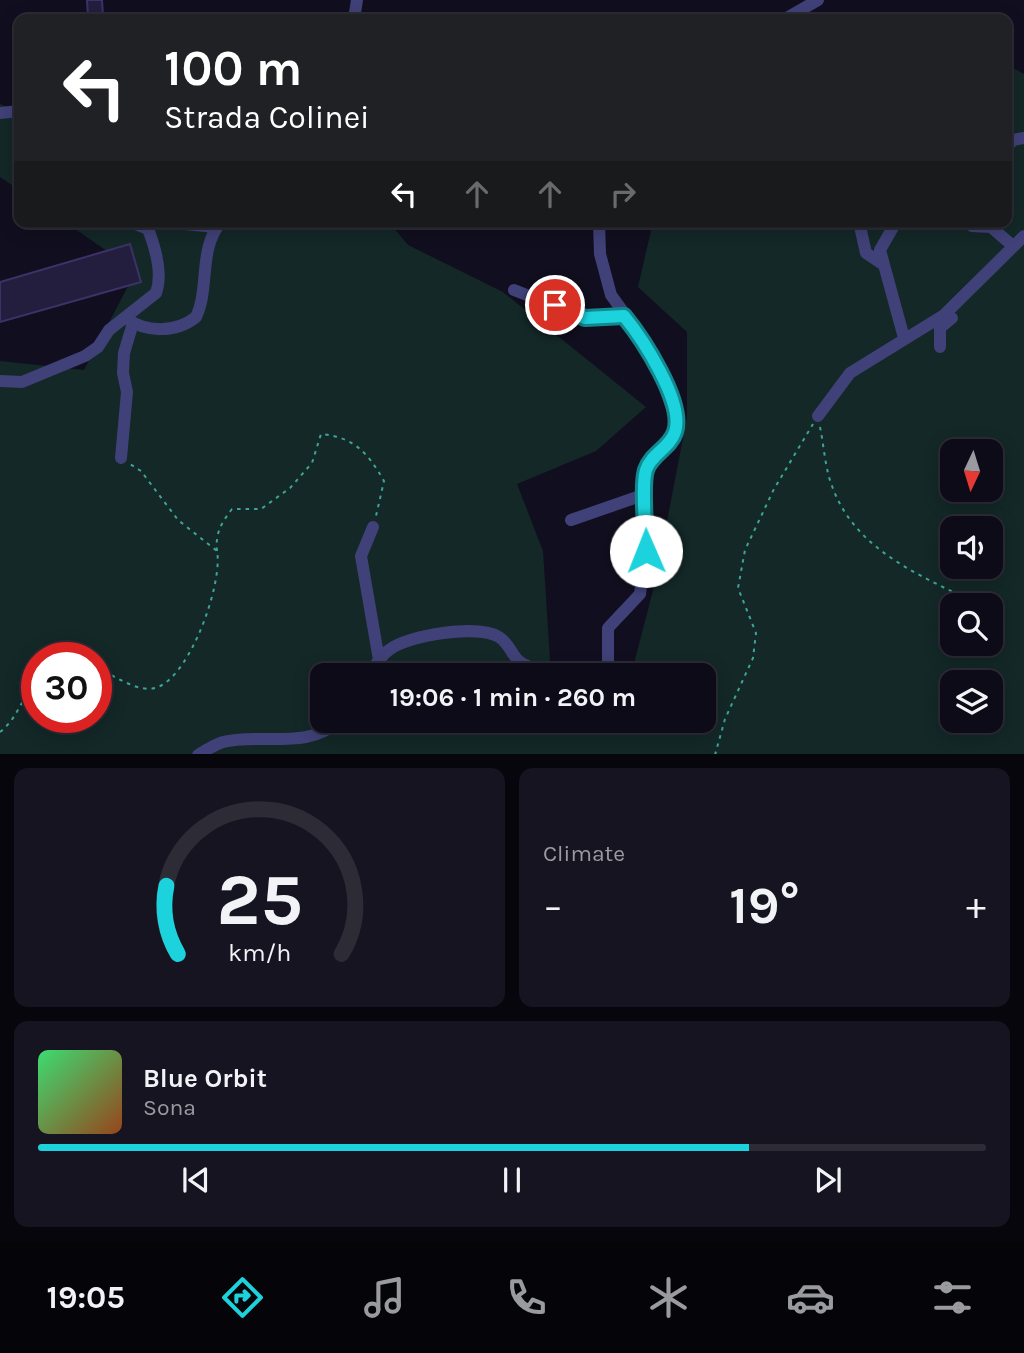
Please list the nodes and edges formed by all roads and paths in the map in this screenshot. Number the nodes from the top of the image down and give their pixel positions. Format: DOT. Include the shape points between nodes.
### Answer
graph roads {
  1 [pos="818,0"];
  2 [pos="794,14"];
  3 [pos="145,228"];
  4 [pos="218,228"];
  5 [pos="599,228"];
  6 [pos="860,228"];
  7 [pos="893,228"];
  8 [pos="992,228"];
  9 [pos="1024,236"];
  10 [pos="1013,246"];
  11 [pos="884,265"];
  12 [pos="514,290"];
  13 [pos="952,307"];
  14 [pos="624,316"];
  15 [pos="130,320"];
  16 [pos="904,338"];
  17 [pos="940,347"];
  18 [pos="0,381"];
  19 [pos="818,416"];
  20 [pos="121,458"];
  21 [pos="646,494"];
  22 [pos="571,520"];
  23 [pos="373,527"];
  24 [pos="218,551"];
  25 [pos="955,593"];
  26 [pos="379,660"];
  27 [pos="377,663"];
  28 [pos="112,675"];
  29 [pos="21,701"];
  30 [pos="0,732"];
  31 [pos="317,733"];
  32 [pos="198,754"];
  33 [pos="715,754"];
  1 -- 2 [label="street"];
  3 -- 15 [label="street" via="159,279 156,293"];
  4 -- 15 [label="street" via="206,258 203,299 196,317 178,327 156,329"];
  5 -- 14 [label="street" via="606,279 614,304"];
  6 -- 11 [label="street" via="866,253"];
  7 -- 11 [label="street" via="880,250"];
  8 -- 10 [label="street"];
  9 -- 10 [label="street"];
  10 -- 13 [label="street"];
  11 -- 16 [label="street"];
  12 -- 14 [label="street" via="585,318"];
  13 -- 16 [label="street"];
  13 -- 17 [label="street" via="952,317 939,332"];
  14 -- 21 [label="street" via="653,354 676,420 673,437 647,467"];
  15 -- 18 [label="street" via="109,330 85,356 22,382"];
  15 -- 20 [label="street" via="124,353 127,392"];
  16 -- 19 [label="street" via="850,373"];
  19 -- 25 [label="path" via="831,485 855,528 889,557"];
  19 -- 33 [label="path" via="774,489 746,550 738,588 756,633 753,658 725,719"];
  20 -- 24 [label="path" via="141,471 178,520"];
  21 -- 22 [label="street"];
  21 -- 26 [label="street" via="640,594 608,628 605,669 574,674 533,668 520,662 499,637 486,633 428,634 400,642"];
  23 -- 24 [label="path" via="384,481 373,460 350,439 321,434 312,463 289,488 261,509 232,509 221,524"];
  23 -- 26 [label="street" via="361,555"];
  24 -- 28 [label="path" via="217,583 197,638 171,678 158,687 144,688"];
  26 -- 27 [label="street"];
  29 -- 30 [label="path" via="10,724"];
  31 -- 32 [label="street" via="221,743"];
}
